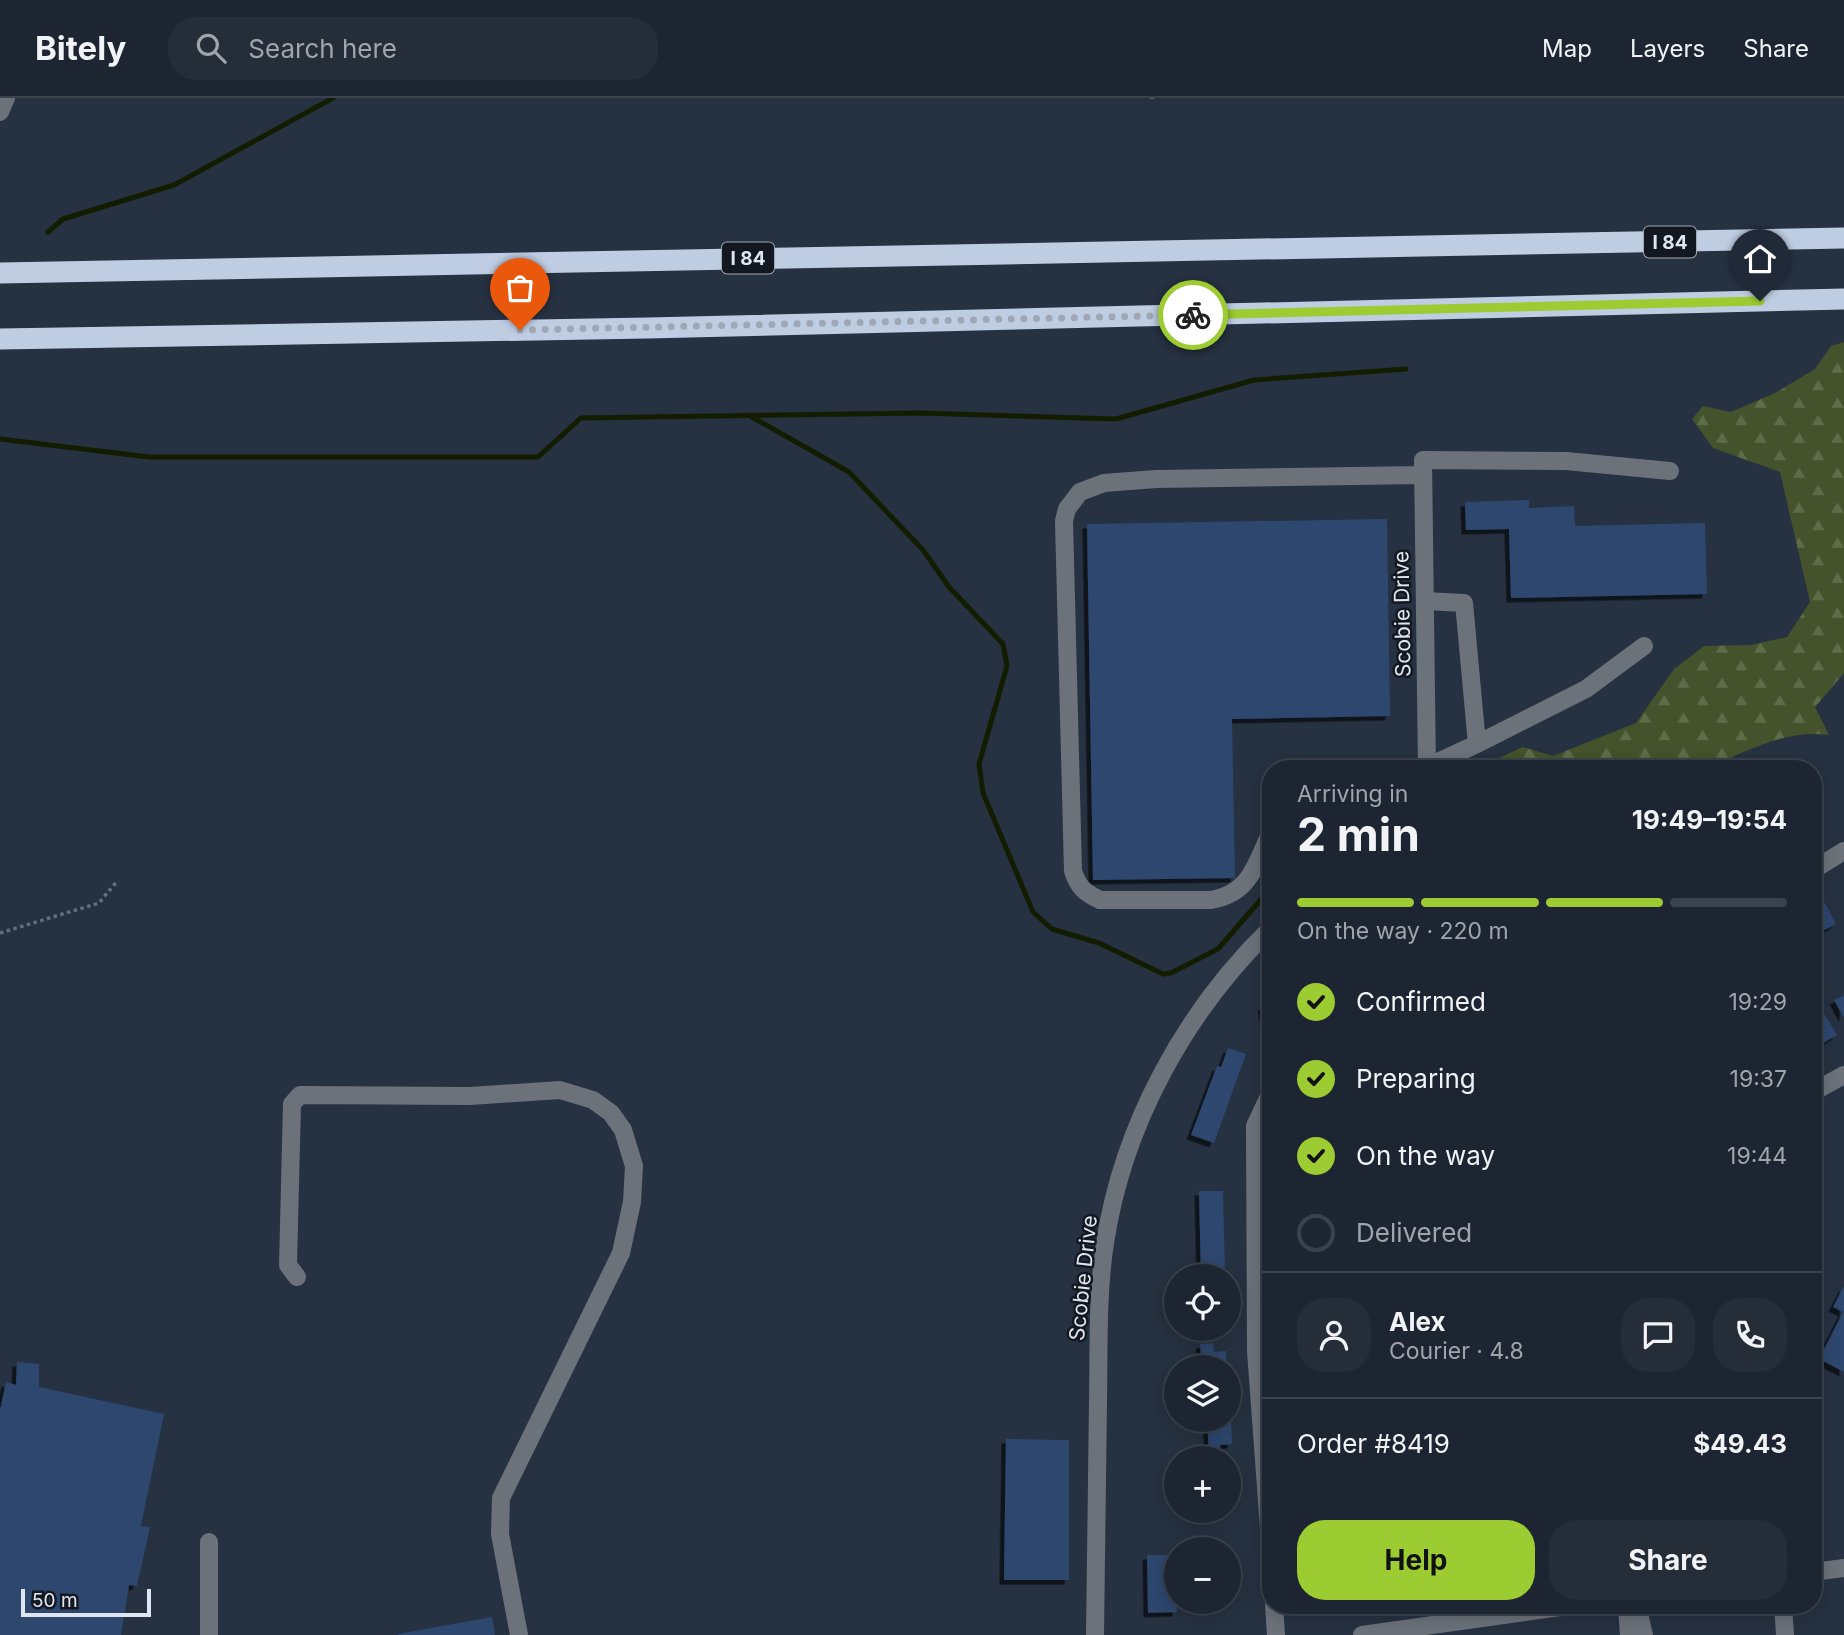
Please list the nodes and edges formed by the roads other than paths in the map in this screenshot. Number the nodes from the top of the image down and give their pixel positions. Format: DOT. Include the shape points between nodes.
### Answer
graph roads {
  1 [pos="6,98"];
  2 [pos="0,112"];
  3 [pos="1844,238"];
  4 [pos="0,273"];
  5 [pos="1844,299"];
  6 [pos="0,339"];
  7 [pos="1423,468"];
  8 [pos="1670,471"];
  9 [pos="1425,601"];
  10 [pos="1644,646"];
  11 [pos="1477,744"];
  12 [pos="1427,760"];
  13 [pos="1444,760"];
  14 [pos="1262,851"];
  15 [pos="1844,851"];
  16 [pos="1822,864"];
  17 [pos="1262,939"];
  18 [pos="1844,1075"];
  19 [pos="1822,1087"];
  20 [pos="1262,1111"];
  21 [pos="297,1277"];
  22 [pos="1262,1433"];
  23 [pos="209,1542"];
  24 [pos="1844,1568"];
  25 [pos="1822,1571"];
  26 [pos="1275,1614"];
  27 [pos="1464,1614"];
  28 [pos="1628,1614"];
  29 [pos="1639,1614"];
  30 [pos="1783,1614"];
  31 [pos="209,1635"];
  32 [pos="519,1635"];
  33 [pos="1095,1635"];
  34 [pos="1276,1635"];
  35 [pos="1362,1635"];
  36 [pos="1629,1635"];
  37 [pos="1644,1635"];
  38 [pos="1784,1635"];
  1 -- 2 [label="street"];
  3 -- 4 [label="highway, I 84"];
  5 -- 6 [label="highway"];
  7 -- 8 [label="street" via="1566,461"];
  7 -- 9 [label="street, Scobie Drive"];
  7 -- 14 [label="street" via="1104,483 1080,492 1067,509 1076,883 1100,900 1228,897 1248,880"];
  9 -- 11 [label="street" via="1464,603"];
  9 -- 12 [label="street, Scobie Drive"];
  10 -- 11 [label="street" via="1586,689"];
  11 -- 13 [label="street"];
  15 -- 16 [label="street"];
  17 -- 33 [label="street, Scobie Drive" via="1203,1009 1166,1066 1121,1174 1105,1242 1099,1300"];
  18 -- 19 [label="street"];
  20 -- 22 [label="street" via="1255,1126 1256,1351"];
  21 -- 32 [label="street" via="288,1265 292,1104 300,1095 470,1096 560,1090 593,1100 611,1113 623,1130 634,1166 621,1253 501,1498 500,1534"];
  23 -- 31 [label="street"];
  24 -- 25 [label="street"];
  26 -- 34 [label="street"];
  27 -- 35 [label="street"];
  28 -- 36 [label="street"];
  29 -- 37 [label="street"];
  30 -- 38 [label="street"];
}
